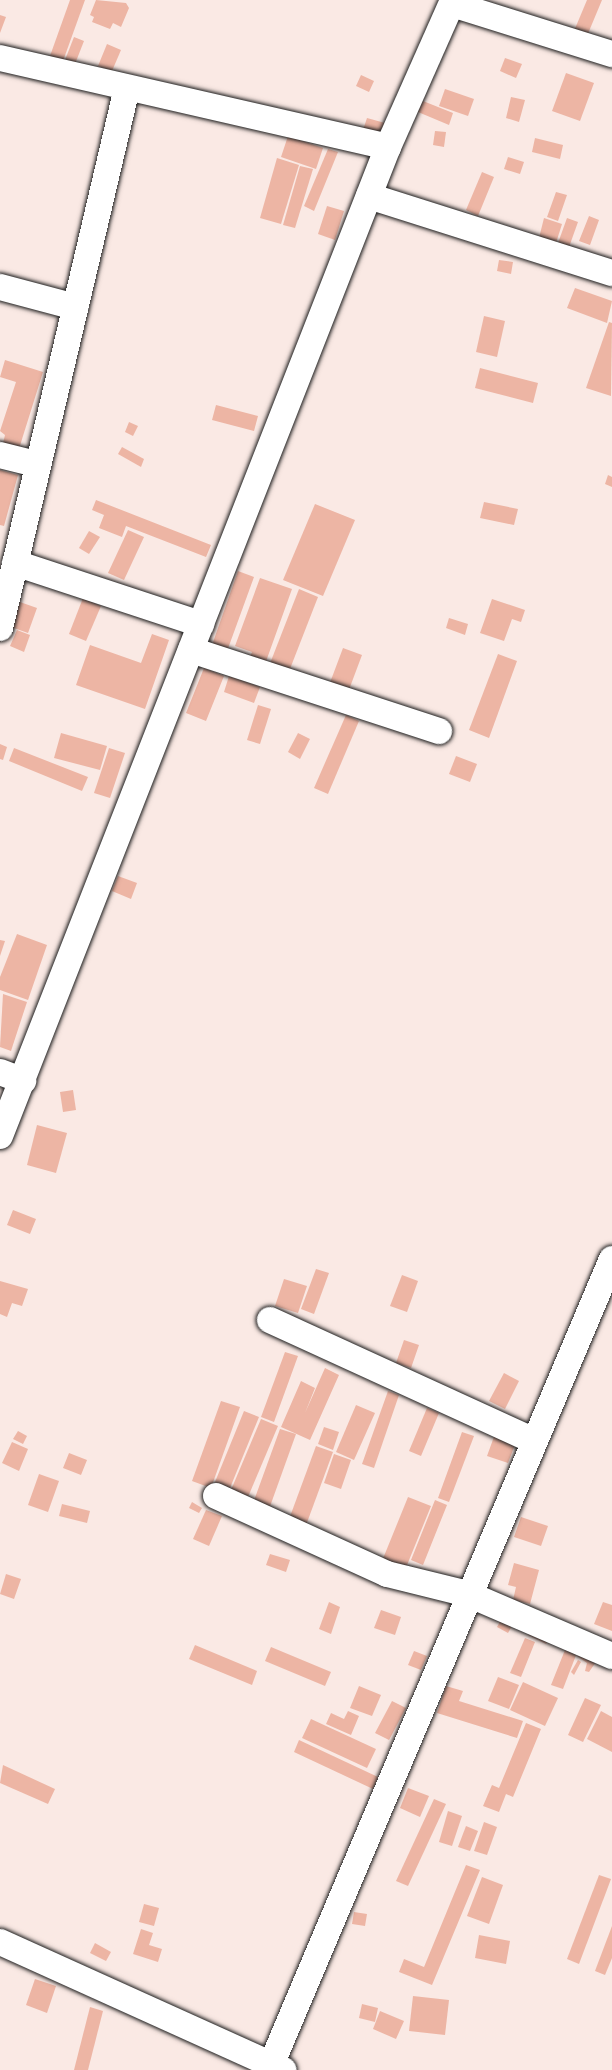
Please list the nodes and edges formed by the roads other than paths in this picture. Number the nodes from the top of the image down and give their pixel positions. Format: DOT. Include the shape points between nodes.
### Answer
graph roads {
  1 [pos="453,2"];
  2 [pos="612,54"];
  3 [pos="0,58"];
  4 [pos="128,88"];
  5 [pos="388,147"];
  6 [pos="369,196"];
  7 [pos="612,273"];
  8 [pos="0,287"];
  9 [pos="75,307"];
  10 [pos="0,454"];
  11 [pos="38,464"];
  12 [pos="15,563"];
  13 [pos="201,624"];
  14 [pos="0,628"];
  15 [pos="191,650"];
  16 [pos="439,731"];
  17 [pos="11,1076"];
  18 [pos="0,1136"];
  19 [pos="612,1259"];
  20 [pos="270,1320"];
  21 [pos="534,1441"];
  22 [pos="216,1496"];
  23 [pos="468,1594"];
  24 [pos="612,1656"];
  25 [pos="0,1942"];
  26 [pos="277,2067"];
  1 -- 2 [label="street"];
  1 -- 5 [label="street"];
  3 -- 4 [label="street"];
  4 -- 5 [label="street"];
  4 -- 9 [label="street"];
  5 -- 6 [label="street"];
  6 -- 7 [label="street"];
  6 -- 13 [label="street"];
  8 -- 9 [label="street"];
  9 -- 11 [label="street"];
  10 -- 11 [label="street"];
  11 -- 12 [label="street"];
  12 -- 13 [label="street"];
  12 -- 14 [label="street"];
  13 -- 15 [label="street"];
  15 -- 16 [label="street"];
  15 -- 17 [label="street"];
  17 -- 18 [label="street"];
  19 -- 21 [label="street"];
  20 -- 21 [label="street"];
  21 -- 23 [label="street"];
  22 -- 23 [label="street" via="387,1574"];
  23 -- 24 [label="street"];
  23 -- 26 [label="street"];
  25 -- 26 [label="street"];
}
